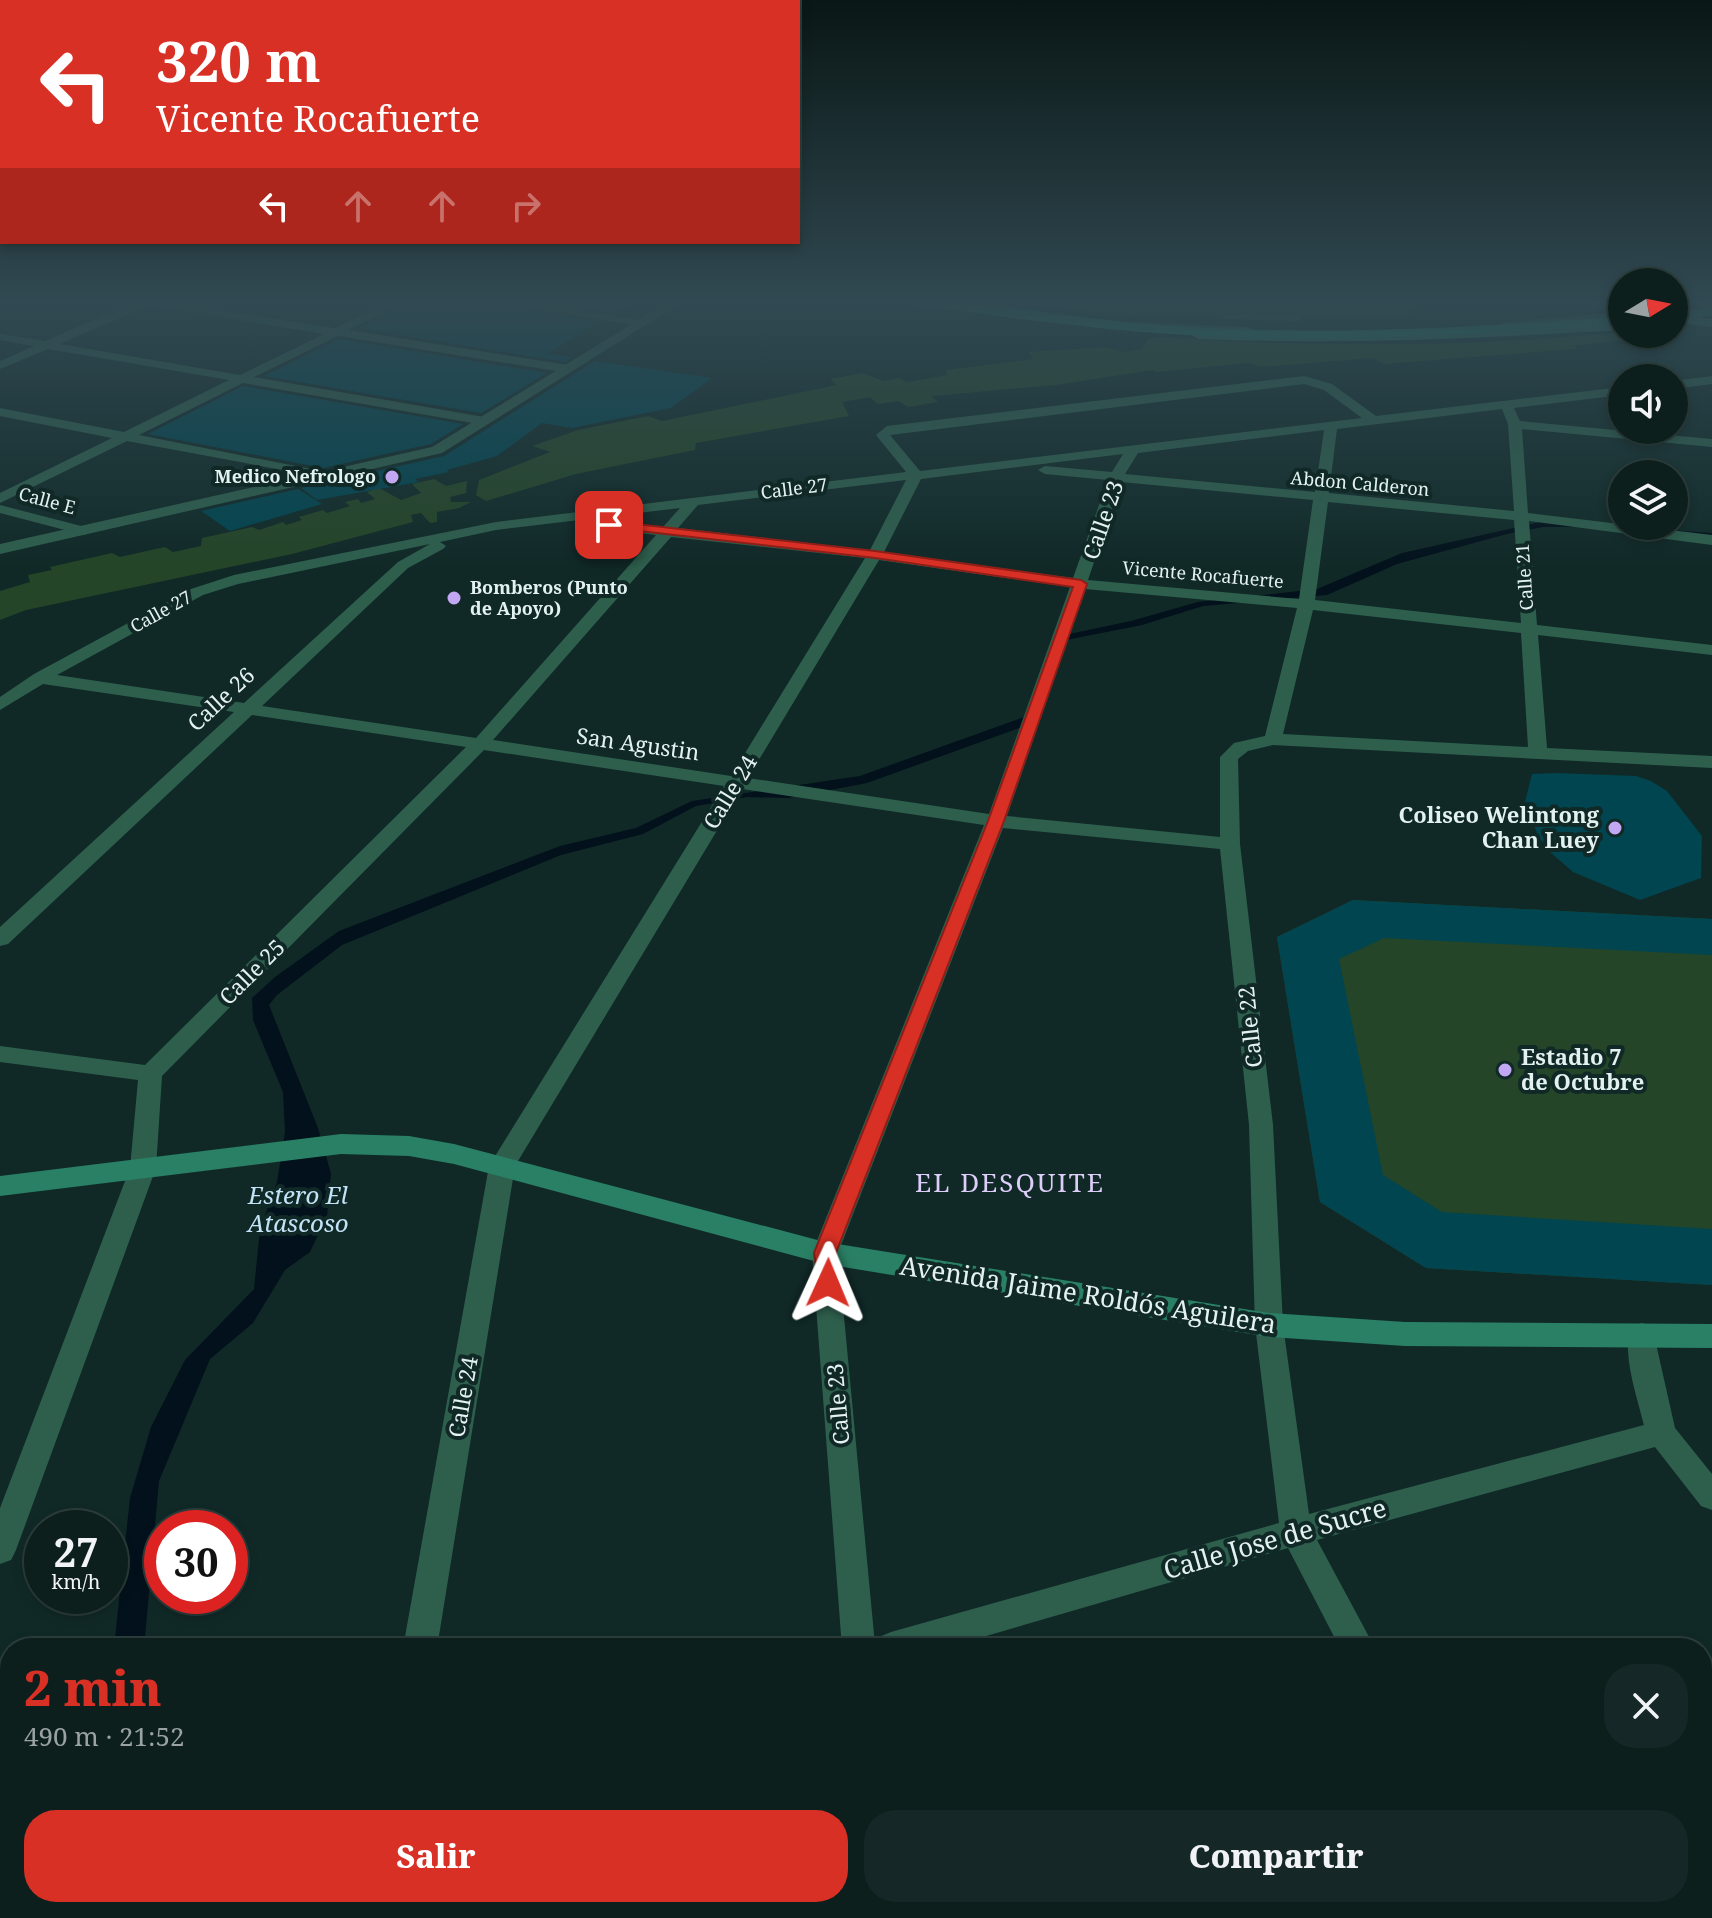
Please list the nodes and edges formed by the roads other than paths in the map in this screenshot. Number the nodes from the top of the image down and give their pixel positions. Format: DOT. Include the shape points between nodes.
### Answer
graph roads {
  1 [pos="223,391"];
  2 [pos="299,391"];
  3 [pos="507,391"];
  4 [pos="533,391"];
  5 [pos="1216,391"];
  6 [pos="1333,391"];
  7 [pos="1608,393"];
  8 [pos="1506,405"];
  9 [pos="0,412"];
  10 [pos="462,418"];
  11 [pos="1373,420"];
  12 [pos="484,421"];
  13 [pos="1515,424"];
  14 [pos="1331,426"];
  15 [pos="129,437"];
  16 [pos="1712,444"];
  17 [pos="1133,450"];
  18 [pos="393,460"];
  19 [pos="1005,465"];
  20 [pos="916,475"];
  21 [pos="326,476"];
  22 [pos="1116,477"];
  23 [pos="0,499"];
  24 [pos="1321,499"];
  25 [pos="694,501"];
  26 [pos="0,509"];
  27 [pos="1521,516"];
  28 [pos="548,519"];
  29 [pos="496,526"];
  30 [pos="671,530"];
  31 [pos="84,531"];
  32 [pos="1712,540"];
  33 [pos="0,549"];
  34 [pos="875,555"];
  35 [pos="1081,584"];
  36 [pos="1306,604"];
  37 [pos="1529,629"];
  38 [pos="1712,650"];
  39 [pos="40,678"];
  40 [pos="0,705"];
  41 [pos="245,709"];
  42 [pos="1273,739"];
  43 [pos="479,745"];
  44 [pos="1538,752"];
  45 [pos="1712,762"];
  46 [pos="736,783"];
  47 [pos="996,821"];
  48 [pos="1230,844"];
  49 [pos="0,939"];
  50 [pos="0,1054"];
  51 [pos="150,1074"];
  52 [pos="502,1166"];
  53 [pos="143,1168"];
  54 [pos="0,1186"];
  55 [pos="825,1253"];
  56 [pos="1269,1325"];
  57 [pos="1642,1334"];
  58 [pos="1712,1336"];
  59 [pos="1661,1433"];
  60 [pos="1712,1497"];
  61 [pos="1296,1532"];
  62 [pos="0,1550"];
  63 [pos="422,1638"];
  64 [pos="858,1638"];
  65 [pos="926,1638"];
  66 [pos="1353,1638"];
  1 -- 15 [label="street"];
  2 -- 10 [label="street"];
  3 -- 10 [label="street"];
  4 -- 12 [label="street"];
  5 -- 20 [label="street" via="887,430 886,441"];
  6 -- 11 [label="street"];
  7 -- 8 [label="street, Calle 27"];
  8 -- 11 [label="street, Calle 27"];
  8 -- 13 [label="street, Calle 21"];
  9 -- 15 [label="street"];
  10 -- 12 [label="street"];
  10 -- 18 [label="street"];
  11 -- 14 [label="street, Calle 27"];
  12 -- 18 [label="street" via="437,450"];
  13 -- 16 [label="street"];
  13 -- 27 [label="street, Calle 21"];
  14 -- 17 [label="street, Calle 27"];
  14 -- 24 [label="street"];
  15 -- 21 [label="street"];
  15 -- 23 [label="street"];
  17 -- 19 [label="street, Calle 27"];
  17 -- 22 [label="street, Calle 23"];
  18 -- 21 [label="street"];
  19 -- 20 [label="street, Calle 27"];
  19 -- 22 [label="street, Abdon Calderon"];
  20 -- 25 [label="street, Calle 27"];
  20 -- 34 [label="street, Calle 24"];
  21 -- 31 [label="street"];
  22 -- 24 [label="street, Abdon Calderon"];
  22 -- 35 [label="street, Calle 23"];
  24 -- 27 [label="street, Abdon Calderon"];
  24 -- 36 [label="street"];
  25 -- 28 [label="street, Calle 27"];
  25 -- 30 [label="street, Calle 25"];
  26 -- 31 [label="street, Calle E"];
  27 -- 32 [label="street, Abdon Calderon"];
  27 -- 37 [label="street, Calle 21"];
  28 -- 29 [label="street, Calle 27"];
  28 -- 30 [label="street, Vicente Rocafuerte"];
  29 -- 39 [label="street, Calle 27" via="216,585"];
  29 -- 41 [label="street, Calle 26" via="423,552 403,565"];
  30 -- 34 [label="street, Vicente Rocafuerte"];
  30 -- 43 [label="street, Calle 25"];
  31 -- 33 [label="street"];
  34 -- 35 [label="street, Vicente Rocafuerte"];
  34 -- 46 [label="street, Calle 24"];
  35 -- 36 [label="street, Vicente Rocafuerte"];
  35 -- 47 [label="street, Calle 23"];
  36 -- 37 [label="street, Vicente Rocafuerte"];
  36 -- 42 [label="street"];
  37 -- 38 [label="street, Vicente Rocafuerte"];
  37 -- 44 [label="street, Calle 21"];
  39 -- 40 [label="street, Calle 27"];
  39 -- 41 [label="street, San Agustin"];
  41 -- 43 [label="street, San Agustin"];
  41 -- 49 [label="street, Calle 26"];
  42 -- 44 [label="street"];
  42 -- 48 [label="street, Calle 22" via="1241,747 1229,757"];
  43 -- 46 [label="street, San Agustin"];
  43 -- 51 [label="street, Calle 25"];
  44 -- 45 [label="street"];
  46 -- 47 [label="street, San Agustin"];
  46 -- 52 [label="street, Calle 24"];
  47 -- 48 [label="street, San Agustin"];
  47 -- 55 [label="street, Calle 23"];
  48 -- 56 [label="street, Calle 22" via="1261,1125"];
  50 -- 51 [label="street"];
  51 -- 53 [label="street"];
  52 -- 53 [label="main road, Avenida Jaime Roldós Aguilera" via="409,1146 341,1144"];
  52 -- 55 [label="main road, Avenida Jaime Roldós Aguilera"];
  52 -- 63 [label="street, Calle 24"];
  53 -- 54 [label="main road, Avenida Jaime Roldós Aguilera"];
  53 -- 62 [label="street"];
  55 -- 56 [label="main road, Avenida Jaime Roldós Aguilera"];
  55 -- 64 [label="street, Calle 23"];
  56 -- 57 [label="main road, Avenida Jaime Roldós Aguilera" via="1405,1334"];
  56 -- 61 [label="street, Calle 22"];
  57 -- 58 [label="main road, Avenida Jaime Roldós Aguilera"];
  57 -- 59 [label="street"];
  59 -- 60 [label="street"];
  59 -- 61 [label="street, Calle Jose de Sucre"];
  61 -- 65 [label="street, Calle Jose de Sucre"];
  61 -- 66 [label="street, Calle 22"];
}
